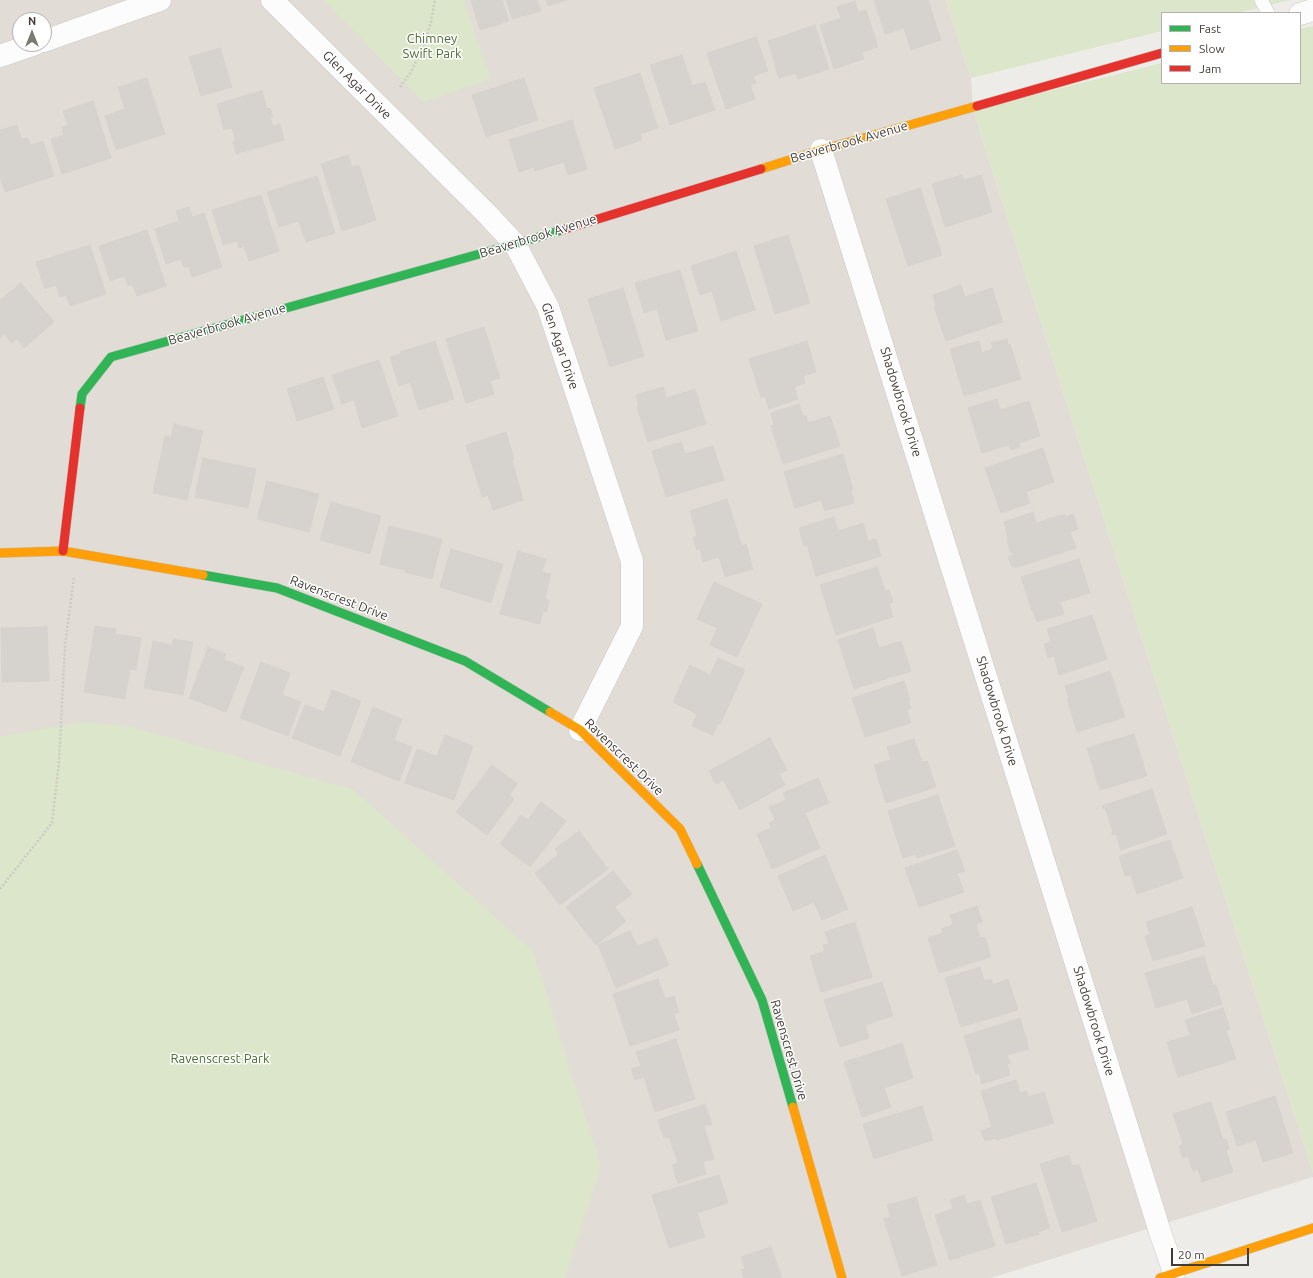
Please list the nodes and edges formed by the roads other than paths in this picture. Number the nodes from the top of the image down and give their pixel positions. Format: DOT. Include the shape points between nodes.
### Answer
graph roads {
  1 [pos="160,0"];
  2 [pos="272,0"];
  3 [pos="1261,0"];
  4 [pos="1313,10"];
  5 [pos="1267,12"];
  6 [pos="1301,14"];
  7 [pos="52,38"];
  8 [pos="12,52"];
  9 [pos="1161,53"];
  10 [pos="0,56"];
  11 [pos="821,150"];
  12 [pos="515,244"];
  13 [pos="63,551"];
  14 [pos="0,553"];
  15 [pos="580,730"];
  16 [pos="1313,1228"];
  17 [pos="1167,1275"];
  18 [pos="842,1278"];
  1 -- 7 [label="street"];
  2 -- 12 [label="street, Glen Agar Drive"];
  3 -- 5 [label="lane"];
  4 -- 6 [label="street"];
  8 -- 10 [label="street"];
  9 -- 11 [label="street, Beaverbrook Avenue"];
  11 -- 12 [label="street, Beaverbrook Avenue"];
  11 -- 17 [label="street, Shadowbrook Drive" via="1161,1235"];
  12 -- 13 [label="street, Beaverbrook Avenue" via="112,357 82,394"];
  12 -- 15 [label="street, Glen Agar Drive" via="548,307 632,561 632,626"];
  13 -- 14 [label="street, Ravenscrest Drive"];
  13 -- 15 [label="street, Ravenscrest Drive" via="277,588 465,661"];
  15 -- 18 [label="street, Ravenscrest Drive" via="680,829 762,1000"];
  16 -- 17 [label="street"];
}
